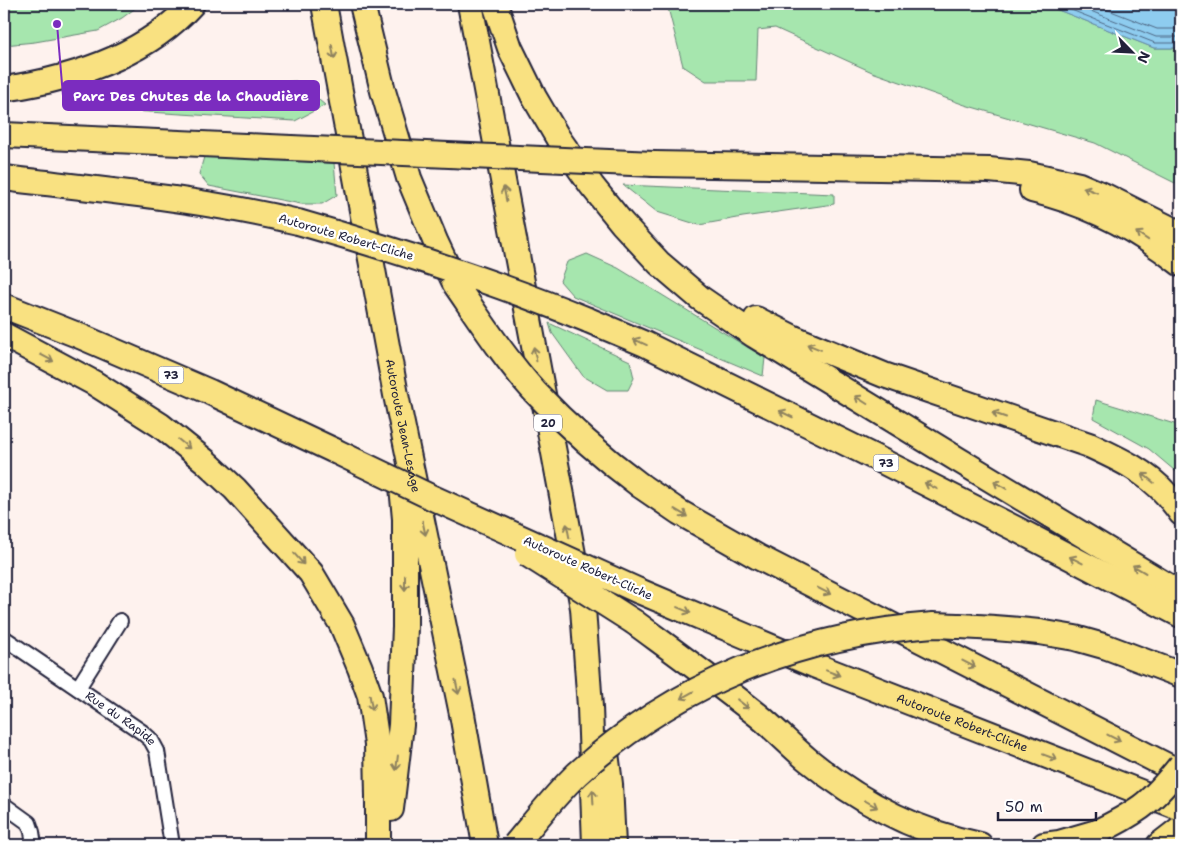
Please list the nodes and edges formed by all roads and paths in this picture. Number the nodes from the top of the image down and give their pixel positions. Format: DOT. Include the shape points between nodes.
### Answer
graph roads {
  1 [pos="192,4"];
  2 [pos="324,4"];
  3 [pos="362,4"];
  4 [pos="470,4"];
  5 [pos="495,4"];
  6 [pos="4,89"];
  7 [pos="4,134"];
  8 [pos="706,166"];
  9 [pos="4,178"];
  10 [pos="622,223"];
  11 [pos="1181,234"];
  12 [pos="1181,264"];
  13 [pos="4,306"];
  14 [pos="4,335"];
  15 [pos="396,394"];
  16 [pos="433,498"];
  17 [pos="1181,513"];
  18 [pos="1181,594"];
  19 [pos="583,608"];
  20 [pos="1181,615"];
  21 [pos="120,621"];
  22 [pos="4,638"];
  23 [pos="1181,675"];
  24 [pos="78,688"];
  25 [pos="1181,765"];
  26 [pos="1181,773"];
  27 [pos="4,805"];
  28 [pos="1181,808"];
  29 [pos="1181,828"];
  30 [pos="34,845"];
  31 [pos="172,845"];
  32 [pos="378,845"];
  33 [pos="387,845"];
  34 [pos="485,845"];
  35 [pos="515,845"];
  36 [pos="595,845"];
  37 [pos="613,845"];
  38 [pos="980,845"];
  39 [pos="1044,845"];
  40 [pos="1159,845"];
  1 -- 6 [label="highway" via="156,36 117,58 80,73"];
  2 -- 15 [label="highway, Autoroute Jean-Lesage, one-way"];
  3 -- 26 [label="highway, one-way, bridge" via="409,178 455,284 497,345 573,431 607,461 679,512 758,557"];
  19 -- 4 [label="highway, 20, one-way"];
  5 -- 10 [label="highway" via="510,48 534,97 558,138"];
  7 -- 8 [label="highway, bridge"];
  11 -- 8 [label="highway, one-way" via="1106,196 1029,174 989,170"];
  12 -- 8 [label="highway, one-way" via="1130,228 1056,196 1028,189 995,184"];
  20 -- 9 [label="highway, Autoroute Robert-Cliche / 73, one-way, bridge" via="1016,528 645,344 531,297 370,243 261,213"];
  17 -- 10 [label="highway, one-way" via="1167,494 1145,475 1089,445 884,375 761,322 678,268"];
  18 -- 10 [label="highway, one-way" via="754,335 700,298 659,263"];
  13 -- 16 [label="highway, Autoroute Robert-Cliche / 73, bridge" via="210,392"];
  14 -- 32 [label="highway, one-way" via="94,383 160,425 235,489 311,573 342,625 370,696 377,744"];
  15 -- 33 [label="highway, one-way" via="405,518 405,627 401,725"];
  15 -- 34 [label="highway, Autoroute Jean-Lesage, one-way" via="462,714"];
  16 -- 28 [label="highway, Autoroute Robert-Cliche / 73, one-way, bridge" via="814,665"];
  16 -- 38 [label="highway, one-way, bridge" via="634,622 761,718 807,760 860,798 925,830"];
  36 -- 19 [label="highway, 20, one-way"];
  19 -- 37 [label="highway" via="601,708"];
  21 -- 24 [label="street"];
  22 -- 24 [label="street, Rue du Rapide"];
  23 -- 35 [label="highway, one-way, bridge" via="1107,647 1039,632 935,625 842,638 762,661 724,676 648,719 576,775"];
  24 -- 31 [label="street, Rue du Rapide" via="151,740 156,752"];
  25 -- 39 [label="highway, bridge" via="1141,807 1118,821 1096,832"];
  27 -- 30 [label="street" via="29,824"];
  29 -- 40 [label="highway"];
}
